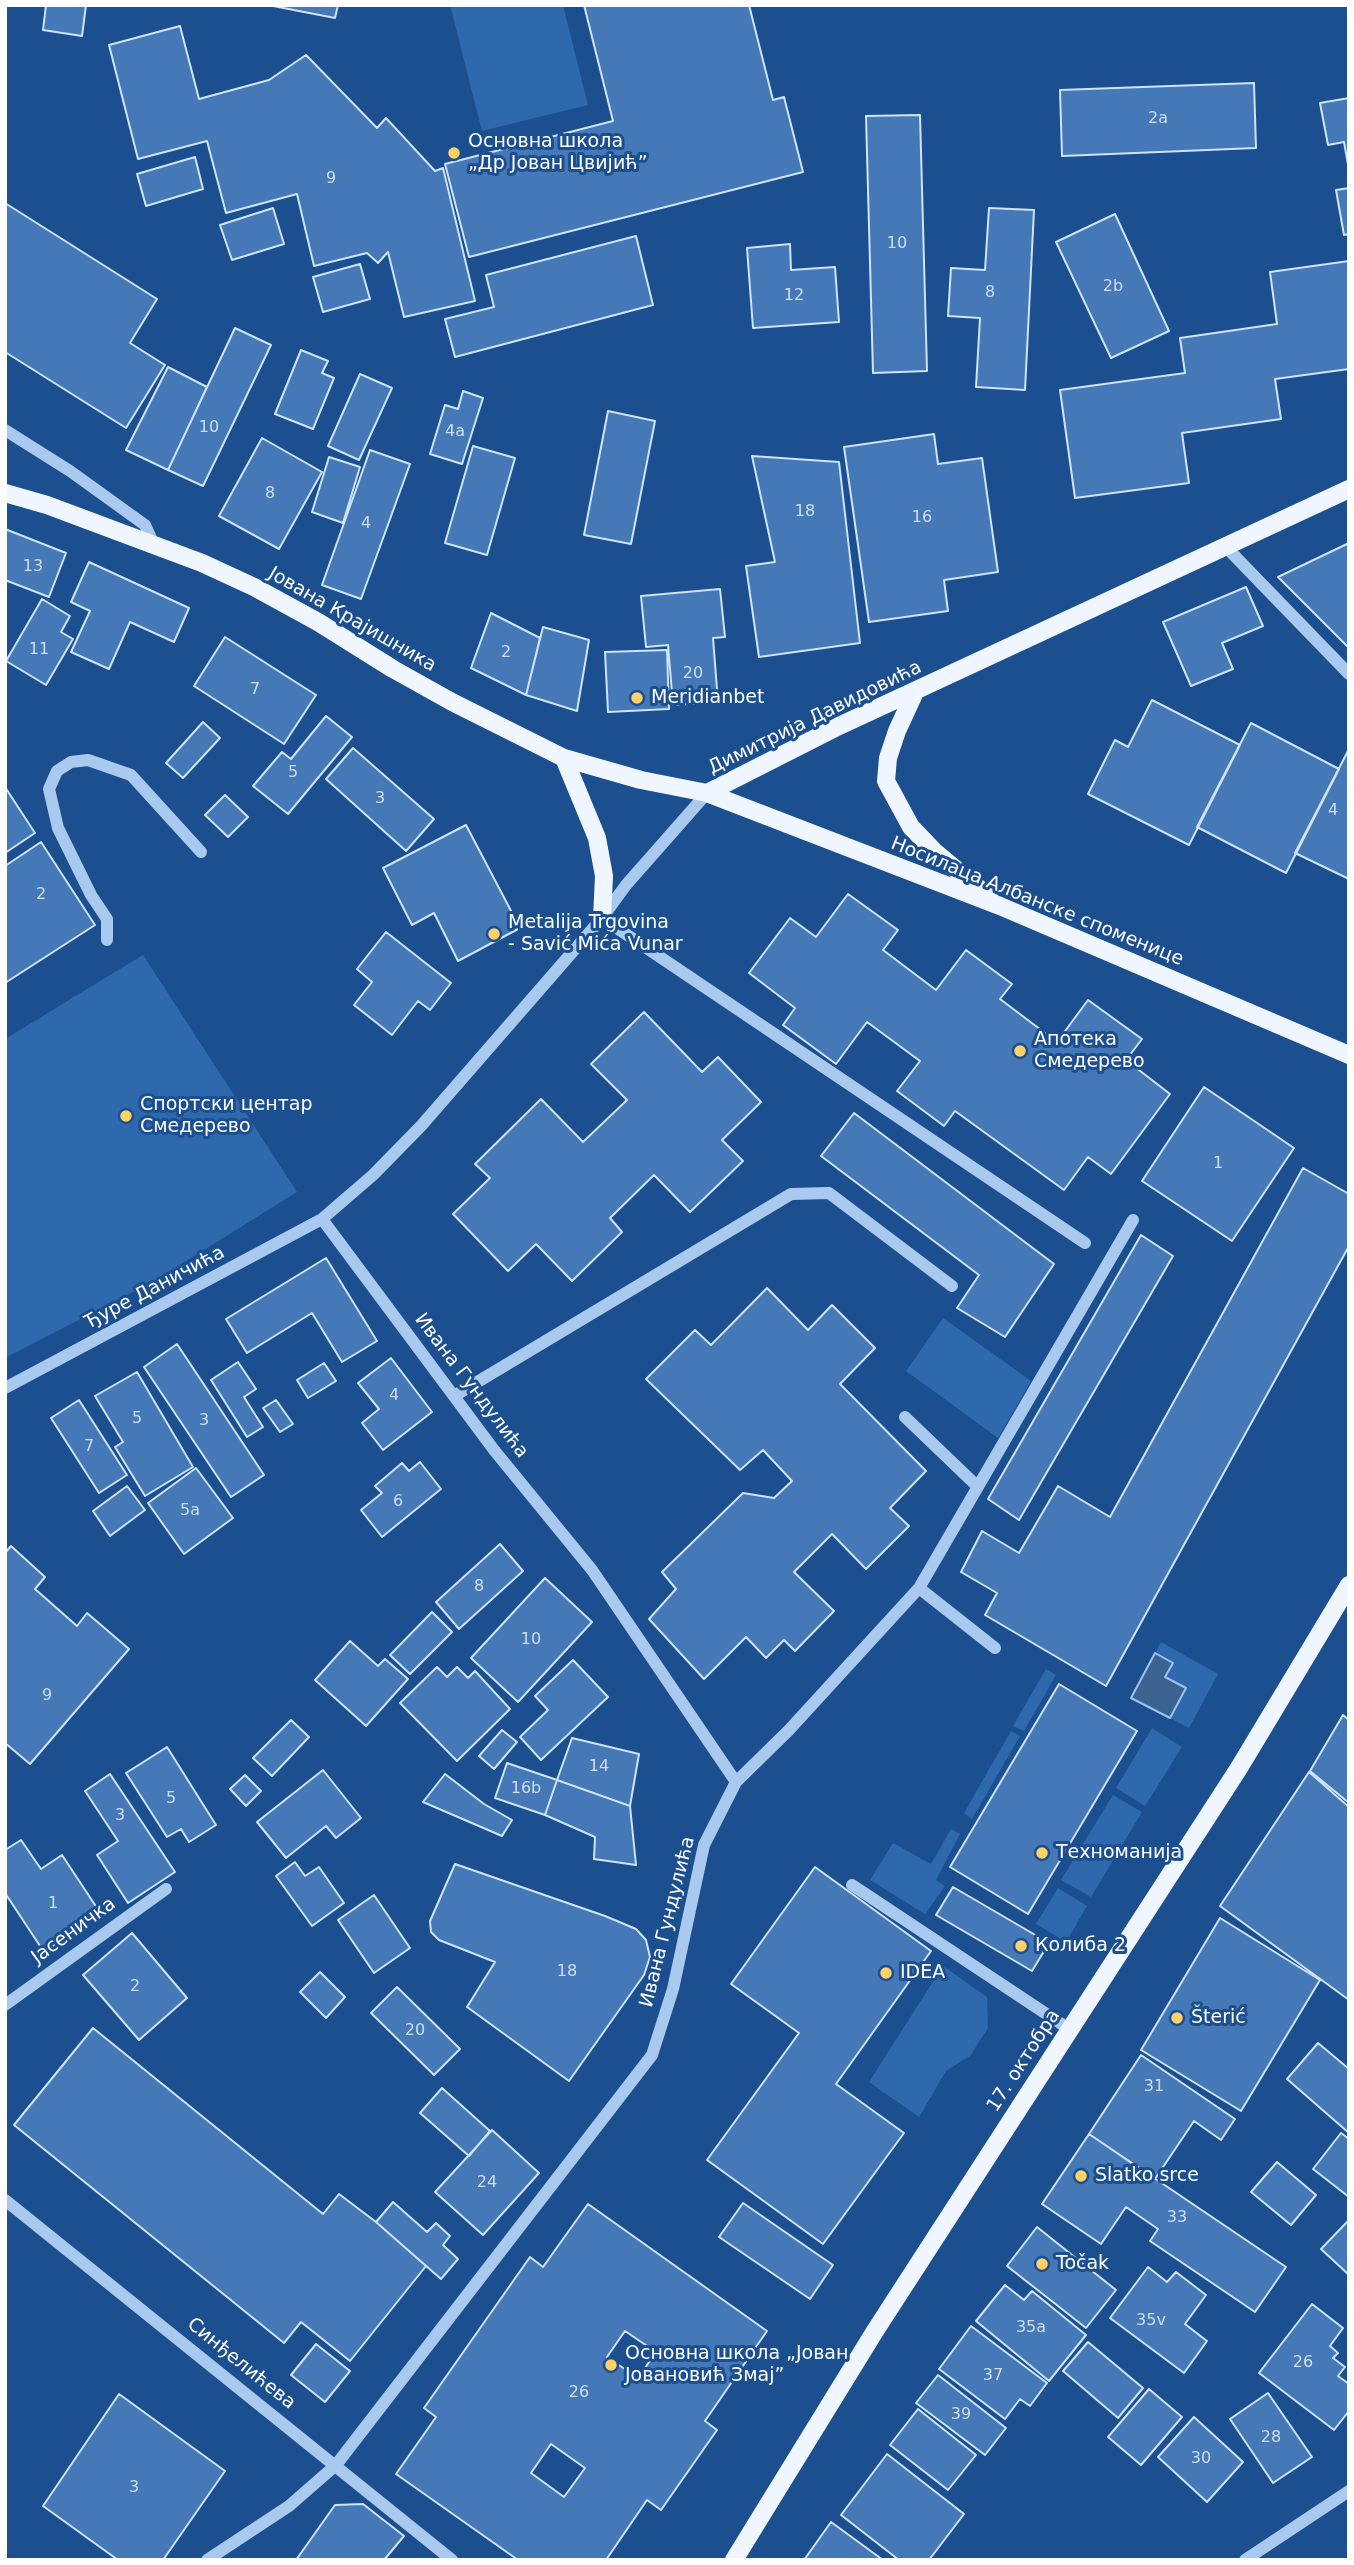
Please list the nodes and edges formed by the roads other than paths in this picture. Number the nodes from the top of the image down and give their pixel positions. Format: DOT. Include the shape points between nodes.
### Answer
graph roads {
  1 [pos="5,430"];
  2 [pos="1349,489"];
  3 [pos="5,493"];
  4 [pos="154,545"];
  5 [pos="1225,547"];
  6 [pos="1349,674"];
  7 [pos="915,692"];
  8 [pos="564,758"];
  9 [pos="707,793"];
  10 [pos="201,852"];
  11 [pos="1000,906"];
  12 [pos="602,918"];
  13 [pos="107,940"];
  14 [pos="1349,1055"];
  15 [pos="321,1219"];
  16 [pos="1133,1220"];
  17 [pos="1085,1243"];
  18 [pos="952,1286"];
  19 [pos="5,1388"];
  20 [pos="454,1396"];
  21 [pos="905,1417"];
  22 [pos="978,1486"];
  23 [pos="1349,1585"];
  24 [pos="919,1588"];
  25 [pos="995,1648"];
  26 [pos="736,1782"];
  27 [pos="852,1885"];
  28 [pos="166,1889"];
  29 [pos="5,2004"];
  30 [pos="1069,2029"];
  31 [pos="5,2200"];
  32 [pos="336,2465"];
  33 [pos="1349,2491"];
  34 [pos="207,2560"];
  35 [pos="452,2560"];
  36 [pos="734,2560"];
  37 [pos="1245,2560"];
  1 -- 4 [label="street" via="145,525"];
  2 -- 5 [label="main road, Димитрија Давидовића"];
  3 -- 4 [label="main road, Јована Крајишника"];
  4 -- 8 [label="main road, Јована Крајишника" via="285,603 453,702"];
  5 -- 6 [label="street"];
  5 -- 7 [label="main road, Димитрија Давидовића"];
  7 -- 9 [label="main road, Димитрија Давидовића"];
  7 -- 11 [label="main road" via="888,758 886,781 911,827"];
  8 -- 9 [label="main road, Јована Крајишника"];
  8 -- 12 [label="main road" via="597,838 604,876"];
  9 -- 11 [label="main road, Носилаца Албанске споменице"];
  9 -- 12 [label="street, Димитрија Давидовића"];
  10 -- 13 [label="street" via="131,775 88,760 71,762 57,771 49,789 58,828 107,919"];
  11 -- 14 [label="main road, Носилаца Албанске споменице"];
  12 -- 15 [label="street, Димитрија Давидовића" via="421,1126"];
  12 -- 17 [label="street"];
  15 -- 19 [label="street, Ђуре Даничића"];
  15 -- 20 [label="street, Ивана Гундулића"];
  16 -- 22 [label="street"];
  18 -- 20 [label="street" via="829,1193 792,1194"];
  20 -- 26 [label="street, Ивана Гундулића" via="592,1570"];
  21 -- 22 [label="street"];
  22 -- 24 [label="street"];
  23 -- 30 [label="main road, 17. октобра" via="1239,1768"];
  24 -- 25 [label="street"];
  24 -- 26 [label="street"];
  26 -- 32 [label="street, Ивана Гундулића" via="704,1845 673,1989 652,2055"];
  27 -- 30 [label="street"];
  28 -- 29 [label="street, Јасеничка"];
  30 -- 36 [label="main road, 17. октобра"];
  31 -- 32 [label="street, Синђелићева"];
  32 -- 34 [label="street, Ивана Гундулића" via="289,2506"];
  32 -- 35 [label="street, Синђелићева"];
  33 -- 37 [label="street"];
}
